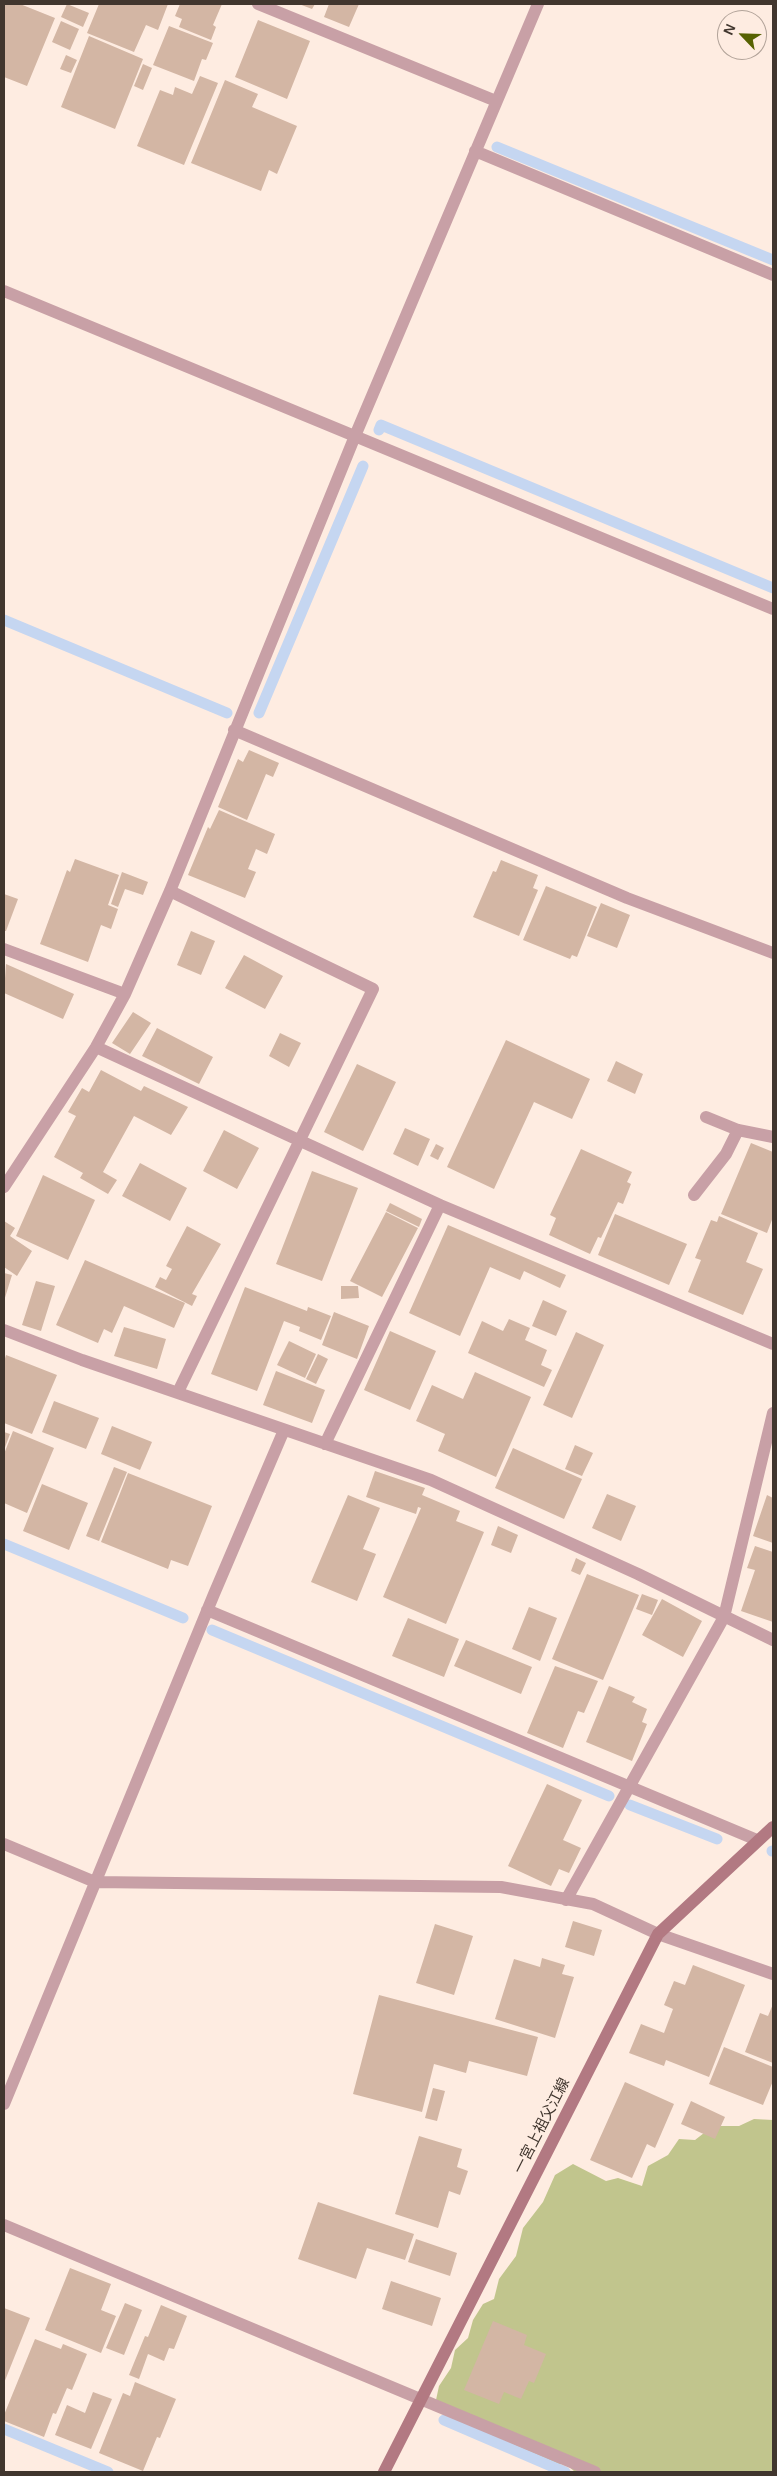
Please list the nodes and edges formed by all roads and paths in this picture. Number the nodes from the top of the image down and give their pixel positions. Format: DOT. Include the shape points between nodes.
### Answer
graph roads {
  1 [pos="258,4"];
  2 [pos="538,4"];
  3 [pos="496,101"];
  4 [pos="475,151"];
  5 [pos="773,275"];
  6 [pos="4,291"];
  7 [pos="355,436"];
  8 [pos="773,609"];
  9 [pos="234,730"];
  10 [pos="170,890"];
  11 [pos="4,949"];
  12 [pos="773,953"];
  13 [pos="125,994"];
  14 [pos="96,1047"];
  15 [pos="706,1117"];
  16 [pos="738,1130"];
  17 [pos="773,1137"];
  18 [pos="299,1142"];
  19 [pos="4,1187"];
  20 [pos="694,1195"];
  21 [pos="440,1206"];
  22 [pos="4,1330"];
  23 [pos="773,1344"];
  24 [pos="178,1392"];
  25 [pos="773,1413"];
  26 [pos="284,1430"];
  27 [pos="325,1444"];
  28 [pos="207,1610"];
  29 [pos="724,1617"];
  30 [pos="773,1640"];
  31 [pos="628,1787"];
  32 [pos="773,1827"];
  33 [pos="757,1840"];
  34 [pos="4,1844"];
  35 [pos="94,1882"];
  36 [pos="566,1900"];
  37 [pos="658,1934"];
  38 [pos="773,1974"];
  39 [pos="4,2104"];
  40 [pos="4,2225"];
  41 [pos="421,2399"];
  42 [pos="384,2472"];
  43 [pos="595,2472"];
  1 -- 3 [label="street"];
  2 -- 3 [label="street"];
  3 -- 4 [label="street"];
  4 -- 5 [label="street"];
  4 -- 7 [label="street"];
  6 -- 7 [label="street"];
  7 -- 8 [label="street"];
  7 -- 9 [label="street"];
  9 -- 10 [label="street"];
  9 -- 12 [label="street" via="627,898"];
  10 -- 13 [label="street"];
  10 -- 18 [label="street" via="373,989"];
  11 -- 13 [label="street"];
  13 -- 14 [label="street"];
  14 -- 18 [label="street"];
  14 -- 19 [label="street"];
  15 -- 16 [label="street"];
  16 -- 17 [label="street"];
  16 -- 20 [label="street" via="726,1154"];
  18 -- 21 [label="street"];
  18 -- 24 [label="street"];
  21 -- 23 [label="street"];
  21 -- 27 [label="street"];
  22 -- 24 [label="street"];
  24 -- 26 [label="street"];
  25 -- 29 [label="street"];
  26 -- 27 [label="street"];
  26 -- 28 [label="street"];
  27 -- 29 [label="street" via="432,1480"];
  28 -- 31 [label="street"];
  28 -- 35 [label="street"];
  29 -- 30 [label="street"];
  29 -- 31 [label="street"];
  31 -- 33 [label="street"];
  31 -- 36 [label="street"];
  32 -- 33 [label="main road, 一宮上祖父江線"];
  33 -- 37 [label="main road, 一宮上祖父江線"];
  34 -- 35 [label="street"];
  35 -- 36 [label="street" via="501,1887"];
  35 -- 39 [label="street"];
  36 -- 37 [label="street" via="593,1904"];
  37 -- 38 [label="street"];
  37 -- 41 [label="main road, 一宮上祖父江線"];
  40 -- 41 [label="street"];
  41 -- 42 [label="main road, 一宮上祖父江線"];
  41 -- 43 [label="street"];
}
